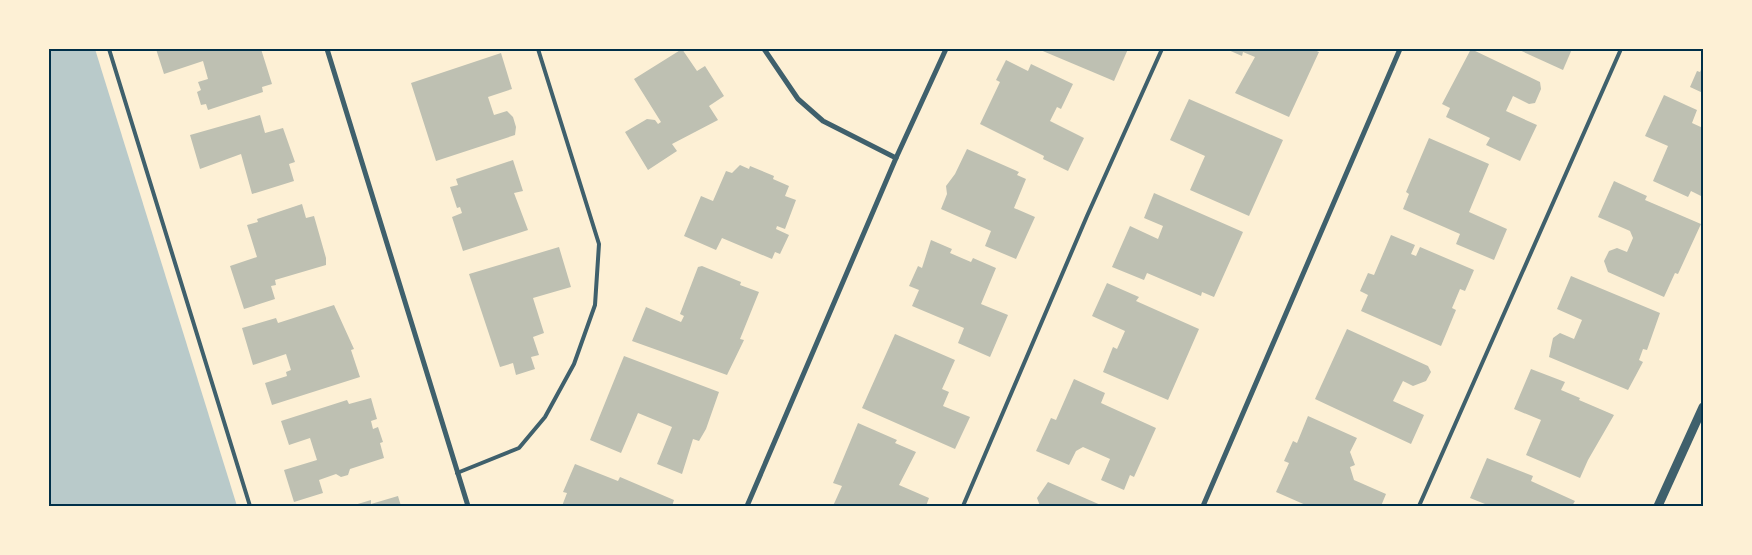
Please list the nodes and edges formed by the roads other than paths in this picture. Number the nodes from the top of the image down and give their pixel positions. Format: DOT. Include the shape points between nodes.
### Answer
graph roads {
  1 [pos="109,49"];
  2 [pos="327,49"];
  3 [pos="538,49"];
  4 [pos="764,49"];
  5 [pos="946,49"];
  6 [pos="1162,49"];
  7 [pos="1400,49"];
  8 [pos="1621,49"];
  9 [pos="896,158"];
  10 [pos="1703,407"];
  11 [pos="457,473"];
  12 [pos="250,506"];
  13 [pos="468,506"];
  14 [pos="748,506"];
  15 [pos="963,506"];
  16 [pos="1203,506"];
  17 [pos="1419,506"];
  18 [pos="1658,506"];
  1 -- 12 [label="lane"];
  2 -- 11 [label="street"];
  3 -- 11 [label="lane" via="599,244 595,305 574,364 545,417 519,448"];
  4 -- 9 [label="street" via="798,99 823,121"];
  5 -- 9 [label="street"];
  6 -- 15 [label="lane"];
  7 -- 16 [label="street"];
  8 -- 17 [label="lane"];
  9 -- 14 [label="street"];
  10 -- 18 [label="street"];
  11 -- 13 [label="street"];
}
